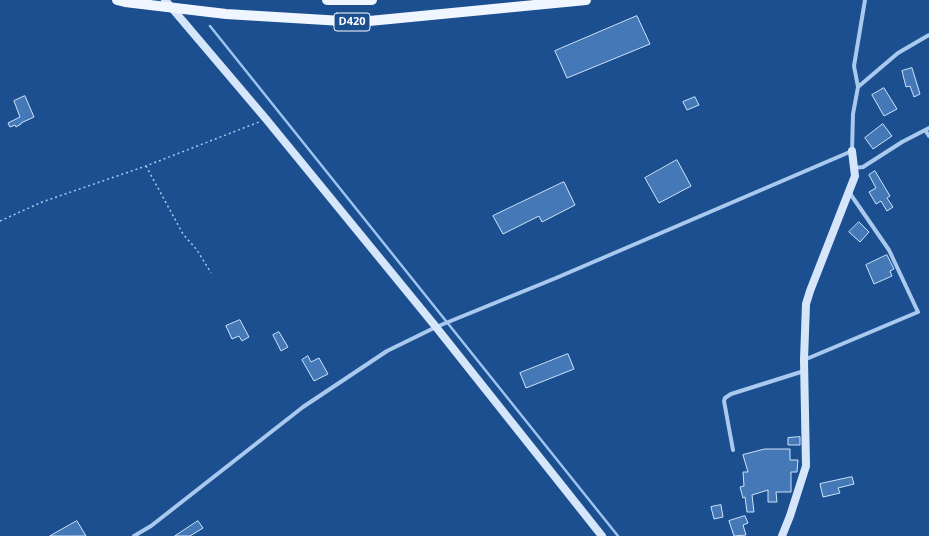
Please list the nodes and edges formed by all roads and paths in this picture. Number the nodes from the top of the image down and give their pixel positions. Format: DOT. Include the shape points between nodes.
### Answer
graph roads {
  1 [pos="118,0"];
  2 [pos="327,0"];
  3 [pos="372,0"];
  4 [pos="586,0"];
  5 [pos="864,0"];
  6 [pos="168,4"];
  7 [pos="929,35"];
  8 [pos="858,87"];
  9 [pos="266,119"];
  10 [pos="927,129"];
  11 [pos="929,136"];
  12 [pos="852,151"];
  13 [pos="146,166"];
  14 [pos="854,168"];
  15 [pos="848,192"];
  16 [pos="0,221"];
  17 [pos="212,272"];
  18 [pos="436,327"];
  19 [pos="804,360"];
  20 [pos="804,372"];
  21 [pos="733,450"];
  22 [pos="134,536"];
  23 [pos="602,536"];
  24 [pos="782,536"];
  1 -- 6 [label="main road, D420"];
  2 -- 3 [label="main road, D420"];
  4 -- 6 [label="main road, D420" via="359,22 226,14"];
  5 -- 8 [label="street" via="854,66"];
  6 -- 9 [label="street"];
  7 -- 8 [label="street" via="898,53"];
  8 -- 12 [label="street" via="853,114"];
  9 -- 13 [label="path"];
  9 -- 18 [label="street"];
  10 -- 11 [label="street"];
  10 -- 14 [label="street" via="863,167"];
  12 -- 14 [label="street"];
  12 -- 18 [label="street"];
  13 -- 16 [label="path" via="42,202"];
  13 -- 17 [label="path" via="183,234"];
  14 -- 15 [label="street" via="855,176"];
  15 -- 19 [label="street" via="806,304"];
  15 -- 19 [label="street" via="889,250 918,312"];
  18 -- 22 [label="street" via="387,350 303,407 151,526"];
  18 -- 23 [label="street"];
  19 -- 20 [label="street"];
  20 -- 21 [label="street" via="725,398"];
  20 -- 24 [label="street" via="806,466"];
}
